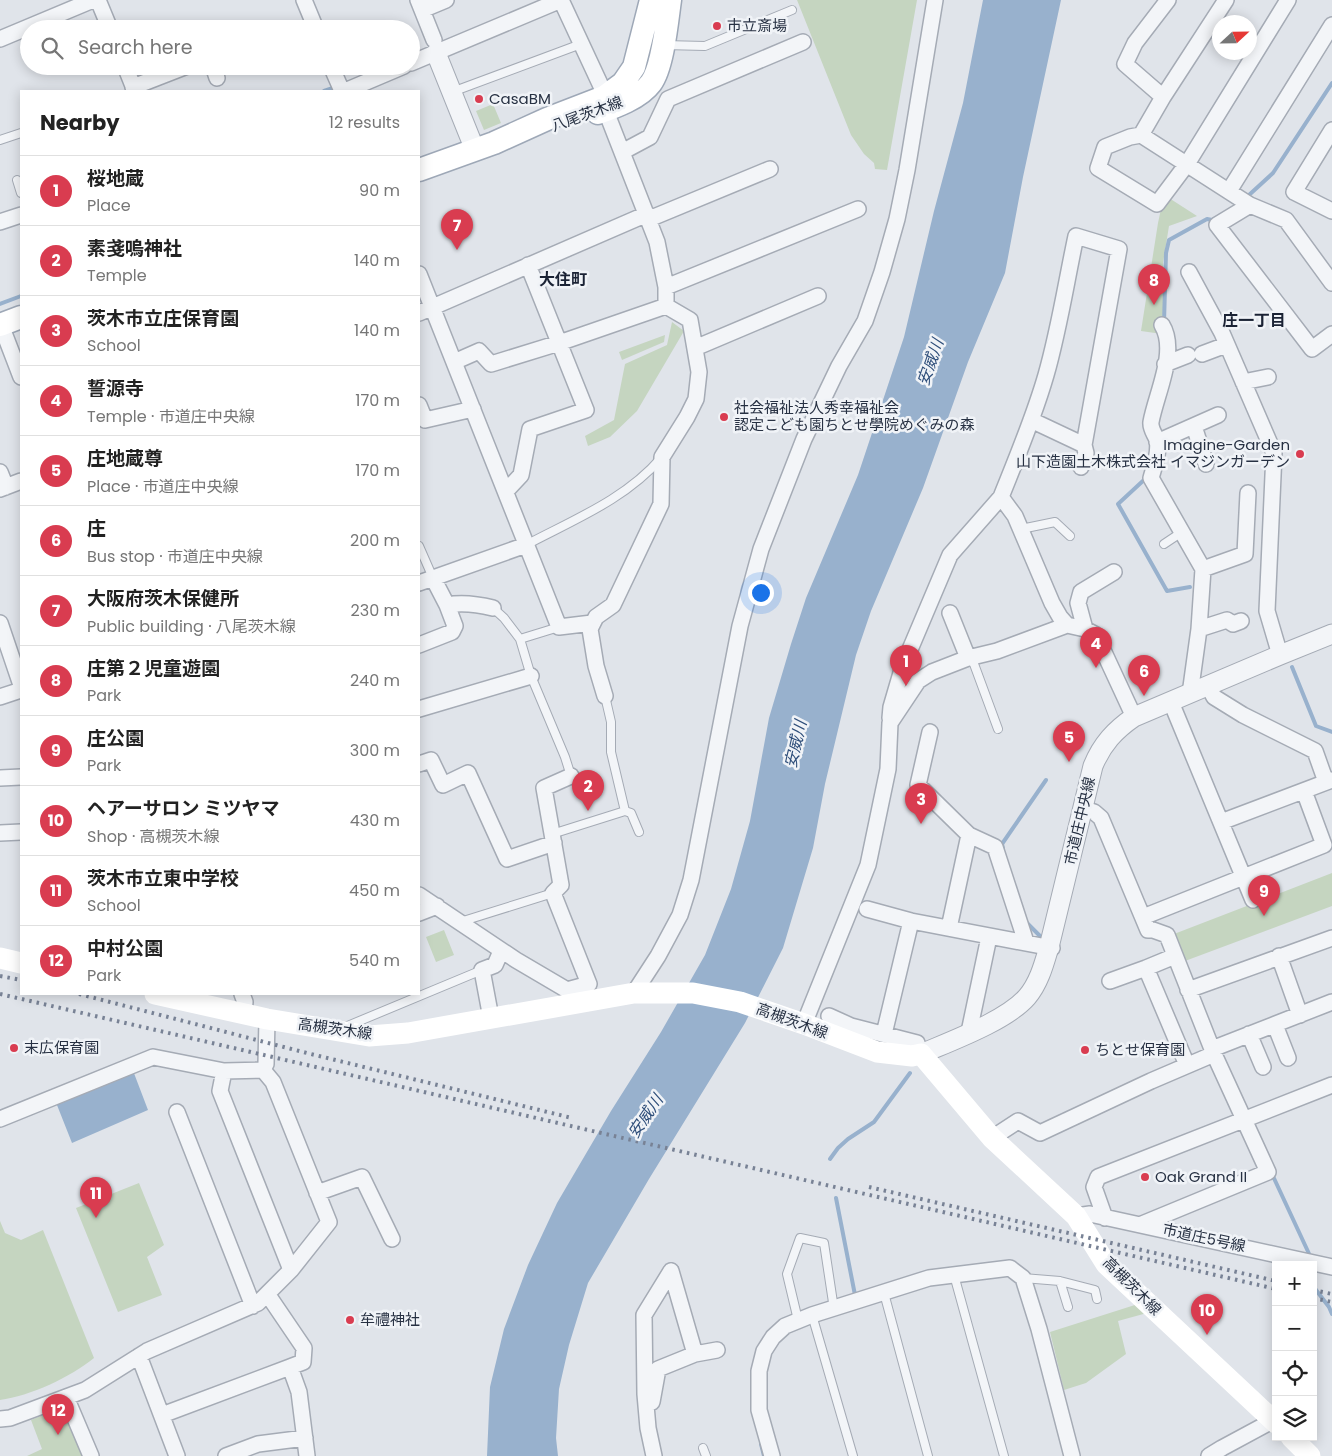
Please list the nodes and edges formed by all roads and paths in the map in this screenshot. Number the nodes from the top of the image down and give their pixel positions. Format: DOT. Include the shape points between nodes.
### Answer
graph roads {
  1 [pos="93,0"];
  2 [pos="98,0"];
  3 [pos="304,0"];
  4 [pos="446,0"];
  5 [pos="561,0"];
  6 [pos="651,0"];
  7 [pos="670,0"];
  8 [pos="935,0"];
  9 [pos="1168,0"];
  10 [pos="1226,0"];
  11 [pos="1288,0"];
  12 [pos="420,5"];
  13 [pos="792,10"];
  14 [pos="45,20"];
  15 [pos="106,20"];
  16 [pos="312,20"];
  17 [pos="1332,25"];
  18 [pos="20,31"];
  19 [pos="0,39"];
  20 [pos="803,42"];
  21 [pos="581,44"];
  22 [pos="662,45"];
  23 [pos="435,46"];
  24 [pos="420,57"];
  25 [pos="129,75"];
  26 [pos="166,75"];
  27 [pos="335,75"];
  28 [pos="382,75"];
  29 [pos="134,89"];
  30 [pos="343,90"];
  31 [pos="345,90"];
  32 [pos="452,92"];
  33 [pos="1163,97"];
  34 [pos="605,104"];
  35 [pos="1332,130"];
  36 [pos="20,133"];
  37 [pos="1141,135"];
  38 [pos="0,140"];
  39 [pos="484,146"];
  40 [pos="622,152"];
  41 [pos="1326,152"];
  42 [pos="1186,164"];
  43 [pos="420,170"];
  44 [pos="770,170"];
  45 [pos="17,180"];
  46 [pos="20,190"];
  47 [pos="1229,191"];
  48 [pos="1250,205"];
  49 [pos="858,209"];
  50 [pos="1332,211"];
  51 [pos="20,214"];
  52 [pos="648,216"];
  53 [pos="0,222"];
  54 [pos="528,265"];
  55 [pos="1189,272"];
  56 [pos="420,279"];
  57 [pos="1332,283"];
  58 [pos="666,287"];
  59 [pos="818,296"];
  60 [pos="666,306"];
  61 [pos="426,310"];
  62 [pos="20,317"];
  63 [pos="0,325"];
  64 [pos="1164,328"];
  65 [pos="1332,334"];
  66 [pos="559,343"];
  67 [pos="1226,344"];
  68 [pos="695,348"];
  69 [pos="454,362"];
  70 [pos="1165,364"];
  71 [pos="20,374"];
  72 [pos="1268,377"];
  73 [pos="1243,382"];
  74 [pos="420,408"];
  75 [pos="473,409"];
  76 [pos="1218,415"];
  77 [pos="1031,420"];
  78 [pos="1194,426"];
  79 [pos="1157,442"];
  80 [pos="1084,445"];
  81 [pos="662,457"];
  82 [pos="1206,464"];
  83 [pos="1081,467"];
  84 [pos="0,472"];
  85 [pos="20,481"];
  86 [pos="3,488"];
  87 [pos="506,491"];
  88 [pos="1248,492"];
  89 [pos="1001,497"];
  90 [pos="1021,529"];
  91 [pos="1182,532"];
  92 [pos="1070,536"];
  93 [pos="1164,544"];
  94 [pos="526,545"];
  95 [pos="420,551"];
  96 [pos="1203,569"];
  97 [pos="1114,572"];
  98 [pos="426,581"];
  99 [pos="447,605"];
  100 [pos="493,608"];
  101 [pos="950,613"];
  102 [pos="1241,621"];
  103 [pos="0,623"];
  104 [pos="592,623"];
  105 [pos="1067,625"];
  106 [pos="559,627"];
  107 [pos="1085,629"];
  108 [pos="1199,629"];
  109 [pos="1332,634"];
  110 [pos="520,639"];
  111 [pos="420,645"];
  112 [pos="1280,655"];
  113 [pos="968,658"];
  114 [pos="11,662"];
  115 [pos="531,676"];
  116 [pos="20,683"];
  117 [pos="1208,686"];
  118 [pos="20,690"];
  119 [pos="1190,694"];
  120 [pos="605,696"];
  121 [pos="0,697"];
  122 [pos="1171,702"];
  123 [pos="420,709"];
  124 [pos="1134,718"];
  125 [pos="890,723"];
  126 [pos="998,729"];
  127 [pos="930,732"];
  128 [pos="420,764"];
  129 [pos="20,776"];
  130 [pos="571,776"];
  131 [pos="0,778"];
  132 [pos="1329,781"];
  133 [pos="1304,791"];
  134 [pos="1082,808"];
  135 [pos="625,811"];
  136 [pos="1220,822"];
  137 [pos="20,832"];
  138 [pos="640,832"];
  139 [pos="0,833"];
  140 [pos="969,834"];
  141 [pos="553,839"];
  142 [pos="1243,876"];
  143 [pos="553,893"];
  144 [pos="420,896"];
  145 [pos="1253,900"];
  146 [pos="437,906"];
  147 [pos="867,908"];
  148 [pos="420,913"];
  149 [pos="1143,918"];
  150 [pos="910,921"];
  151 [pos="460,922"];
  152 [pos="949,928"];
  153 [pos="989,937"];
  154 [pos="1332,938"];
  155 [pos="1026,942"];
  156 [pos="1051,948"];
  157 [pos="501,951"];
  158 [pos="1175,956"];
  159 [pos="1279,956"];
  160 [pos="0,958"];
  161 [pos="20,963"];
  162 [pos="1146,968"];
  163 [pos="482,970"];
  164 [pos="1110,981"];
  165 [pos="1188,990"];
  166 [pos="634,993"];
  167 [pos="165,995"];
  168 [pos="1332,1002"];
  169 [pos="243,1004"];
  170 [pos="1300,1015"];
  171 [pos="829,1016"];
  172 [pos="491,1018"];
  173 [pos="266,1019"];
  174 [pos="804,1024"];
  175 [pos="1275,1025"];
  176 [pos="335,1031"];
  177 [pos="970,1032"];
  178 [pos="884,1034"];
  179 [pos="1249,1034"];
  180 [pos="1213,1051"];
  181 [pos="921,1054"];
  182 [pos="1288,1058"];
  183 [pos="1187,1064"];
  184 [pos="1263,1068"];
  185 [pos="263,1070"];
  186 [pos="224,1071"];
  187 [pos="1332,1085"];
  188 [pos="177,1112"];
  189 [pos="0,1119"];
  190 [pos="1243,1120"];
  191 [pos="992,1138"];
  192 [pos="317,1193"];
  193 [pos="1076,1216"];
  194 [pos="1105,1218"];
  195 [pos="1142,1224"];
  196 [pos="392,1239"];
  197 [pos="1332,1266"];
  198 [pos="291,1270"];
  199 [pos="954,1275"];
  200 [pos="1022,1278"];
  201 [pos="1060,1282"];
  202 [pos="884,1293"];
  203 [pos="268,1295"];
  204 [pos="1097,1300"];
  205 [pos="252,1306"];
  206 [pos="1068,1307"];
  207 [pos="834,1309"];
  208 [pos="805,1318"];
  209 [pos="717,1350"];
  210 [pos="695,1354"];
  211 [pos="139,1356"];
  212 [pos="290,1367"];
  213 [pos="66,1397"];
  214 [pos="162,1415"];
  215 [pos="0,1419"];
  216 [pos="1272,1419"];
  217 [pos="1272,1424"];
  218 [pos="648,1428"];
  219 [pos="305,1438"];
  220 [pos="1295,1441"];
  221 [pos="1215,1452"];
  222 [pos="91,1456"];
  223 [pos="177,1456"];
  224 [pos="226,1456"];
  225 [pos="306,1456"];
  226 [pos="654,1456"];
  227 [pos="772,1456"];
  228 [pos="853,1456"];
  229 [pos="928,1456"];
  230 [pos="1004,1456"];
  231 [pos="1072,1456"];
  232 [pos="1204,1456"];
  233 [pos="1310,1456"];
  1 -- 14 [label="street"];
  2 -- 15 [label="street"];
  3 -- 16 [label="street"];
  4 -- 12 [label="street"];
  5 -- 21 [label="street"];
  5 -- 23 [label="street"];
  6 -- 34 [label="main road, 八尾茨木線" via="634,67"];
  7 -- 22 [label="main road, 八尾茨木線"];
  8 -- 166 [label="street" via="907,170 882,272 865,320 804,439 761,549 740,626 691,880 680,915"];
  9 -- 33 [label="street" via="1135,44 1125,64"];
  10 -- 33 [label="street"];
  11 -- 42 [label="street"];
  12 -- 23 [label="street"];
  13 -- 22 [label="lane" via="705,46"];
  17 -- 47 [label="street"];
  18 -- 19 [label="street"];
  20 -- 40 [label="street" via="668,99 650,137"];
  21 -- 32 [label="lane"];
  21 -- 34 [label="street"];
  22 -- 34 [label="main road, 八尾茨木線" via="659,67 652,82 638,95"];
  23 -- 24 [label="street"];
  23 -- 32 [label="street"];
  25 -- 29 [label="street"];
  26 -- 29 [label="street"];
  27 -- 30 [label="street"];
  28 -- 31 [label="street"];
  32 -- 39 [label="street"];
  33 -- 37 [label="street"];
  34 -- 39 [label="main road, 八尾茨木線" via="549,128"];
  34 -- 40 [label="street"];
  35 -- 41 [label="street"];
  36 -- 38 [label="lane"];
  37 -- 42 [label="street"];
  37 -- 42 [label="street" via="1105,147 1098,168 1157,204"];
  39 -- 43 [label="main road, 八尾茨木線"];
  40 -- 52 [label="street"];
  41 -- 50 [label="street" via="1294,192"];
  42 -- 47 [label="street"];
  44 -- 52 [label="street"];
  45 -- 46 [label="lane"];
  47 -- 48 [label="street"];
  48 -- 57 [label="street" via="1286,220"];
  48 -- 65 [label="street" via="1217,225 1312,349"];
  49 -- 58 [label="street"];
  51 -- 53 [label="street"];
  52 -- 54 [label="street"];
  52 -- 58 [label="street"];
  54 -- 61 [label="street"];
  54 -- 66 [label="street"];
  55 -- 67 [label="street"];
  56 -- 61 [label="street"];
  58 -- 60 [label="street"];
  59 -- 68 [label="street"];
  60 -- 66 [label="street"];
  60 -- 68 [label="street" via="690,320"];
  61 -- 69 [label="street"];
  62 -- 63 [label="main road"];
  63 -- 71 [label="street"];
  64 -- 70 [label="street" via="1169,355"];
  66 -- 69 [label="street" via="491,364 479,352"];
  66 -- 87 [label="street" via="586,410 530,429 521,475"];
  67 -- 70 [label="street"];
  67 -- 73 [label="street"];
  68 -- 81 [label="street" via="699,372 696,399"];
  69 -- 75 [label="street"];
  70 -- 79 [label="street" via="1150,425"];
  72 -- 73 [label="street"];
  73 -- 112 [label="street" via="1274,453 1267,611"];
  74 -- 75 [label="street" via="425,420"];
  75 -- 87 [label="street"];
  76 -- 78 [label="street"];
  77 -- 80 [label="street"];
  77 -- 80 [label="street" via="1046,375 1076,236 1119,249"];
  77 -- 89 [label="street"];
  78 -- 79 [label="street"];
  78 -- 82 [label="street"];
  79 -- 91 [label="street" via="1151,478"];
  80 -- 83 [label="street" via="1086,453"];
  81 -- 94 [label="lane" via="637,483"];
  81 -- 104 [label="street" via="661,504 613,604"];
  84 -- 86 [label="street"];
  85 -- 86 [label="street"];
  87 -- 94 [label="street"];
  88 -- 96 [label="street" via="1245,554"];
  89 -- 90 [label="street" via="1016,516"];
  89 -- 125 [label="street" via="950,555 903,666"];
  90 -- 92 [label="lane" via="1055,522"];
  90 -- 105 [label="street" via="1052,603"];
  91 -- 93 [label="lane"];
  91 -- 96 [label="street"];
  94 -- 98 [label="street"];
  94 -- 106 [label="street"];
  95 -- 98 [label="lane"];
  96 -- 108 [label="street"];
  97 -- 107 [label="street" via="1080,592 1078,602"];
  98 -- 99 [label="street"];
  99 -- 100 [label="street" via="458,603"];
  99 -- 111 [label="street" via="455,626 452,632"];
  100 -- 110 [label="lane"];
  101 -- 113 [label="street"];
  102 -- 108 [label="street" via="1233,624 1227,620"];
  103 -- 114 [label="street"];
  104 -- 106 [label="street"];
  104 -- 120 [label="street" via="592,646"];
  105 -- 107 [label="street"];
  105 -- 113 [label="street"];
  106 -- 110 [label="lane"];
  107 -- 124 [label="street" via="1096,635"];
  108 -- 119 [label="street"];
  109 -- 112 [label="street, 市道庄中央線"];
  110 -- 115 [label="lane"];
  112 -- 117 [label="street, 市道庄中央線"];
  113 -- 125 [label="street" via="932,672 918,682"];
  113 -- 126 [label="lane" via="974,664"];
  114 -- 116 [label="street"];
  115 -- 123 [label="street"];
  115 -- 130 [label="lane"];
  117 -- 119 [label="street, 市道庄中央線"];
  117 -- 132 [label="street" via="1214,697 1243,715 1315,751"];
  118 -- 121 [label="street"];
  119 -- 122 [label="street, 市道庄中央線"];
  120 -- 135 [label="lane" via="611,722 611,752"];
  122 -- 124 [label="street, 市道庄中央線"];
  122 -- 136 [label="street"];
  124 -- 134 [label="street, 市道庄中央線" via="1120,727 1100,750"];
  125 -- 174 [label="street" via="888,769 868,865"];
  127 -- 140 [label="street" via="918,784"];
  128 -- 141 [label="street" via="431,760 442,785 468,773 507,859"];
  129 -- 131 [label="street"];
  130 -- 141 [label="street" via="544,788"];
  132 -- 133 [label="street"];
  133 -- 136 [label="street"];
  133 -- 142 [label="street" via="1324,845"];
  134 -- 149 [label="street" via="1101,818"];
  134 -- 156 [label="street, 市道庄中央線"];
  135 -- 138 [label="lane" via="631,813"];
  135 -- 141 [label="lane"];
  136 -- 142 [label="street"];
  137 -- 139 [label="street"];
  140 -- 152 [label="street"];
  140 -- 155 [label="street" via="995,848"];
  141 -- 143 [label="street" via="561,885"];
  142 -- 145 [label="street"];
  142 -- 149 [label="street"];
  143 -- 151 [label="lane"];
  143 -- 157 [label="street" via="589,984 568,990"];
  144 -- 146 [label="street"];
  146 -- 148 [label="street"];
  146 -- 151 [label="street"];
  147 -- 150 [label="street"];
  149 -- 158 [label="street" via="1148,930 1167,935"];
  150 -- 152 [label="street"];
  150 -- 178 [label="street"];
  151 -- 157 [label="street"];
  152 -- 153 [label="street"];
  153 -- 155 [label="street"];
  153 -- 177 [label="street"];
  154 -- 159 [label="street"];
  155 -- 156 [label="street"];
  156 -- 177 [label="street, 市道庄中央線" via="1028,996 1014,1010"];
  157 -- 163 [label="street" via="494,965"];
  158 -- 162 [label="street"];
  158 -- 165 [label="street"];
  159 -- 165 [label="street"];
  159 -- 170 [label="street"];
  160 -- 161 [label="main road"];
  162 -- 164 [label="street"];
  162 -- 183 [label="street"];
  163 -- 172 [label="street"];
  163 -- 176 [label="lane"];
  165 -- 180 [label="street"];
  166 -- 172 [label="main road, 高槻茨木線"];
  166 -- 174 [label="main road, 高槻茨木線" via="693,993 740,1002"];
  167 -- 169 [label="main road, 高槻茨木線"];
  168 -- 170 [label="street"];
  169 -- 173 [label="main road, 高槻茨木線"];
  170 -- 175 [label="street"];
  171 -- 178 [label="street" via="851,1026"];
  172 -- 176 [label="main road, 高槻茨木線" via="408,1033 369,1036"];
  173 -- 176 [label="main road, 高槻茨木線"];
  173 -- 185 [label="street" via="266,1064"];
  174 -- 181 [label="main road, 高槻茨木線" via="877,1052"];
  175 -- 179 [label="street"];
  175 -- 182 [label="street"];
  177 -- 181 [label="street, 市道庄中央線"];
  178 -- 181 [label="street" via="917,1043"];
  179 -- 180 [label="street"];
  179 -- 184 [label="street"];
  180 -- 183 [label="street"];
  180 -- 190 [label="street"];
  181 -- 191 [label="main road, 高槻茨木線"];
  183 -- 191 [label="street" via="1040,1133 1018,1121"];
  185 -- 186 [label="street"];
  185 -- 192 [label="street" via="273,1082"];
  186 -- 189 [label="street" via="153,1057"];
  186 -- 198 [label="street" via="220,1091"];
  187 -- 190 [label="street"];
  188 -- 205 [label="street"];
  190 -- 194 [label="street" via="1098,1177 1094,1187"];
  190 -- 195 [label="street" via="1268,1172"];
  191 -- 193 [label="main road, 高槻茨木線"];
  192 -- 196 [label="street" via="362,1177"];
  192 -- 198 [label="street" via="329,1222"];
  193 -- 194 [label="street, 市道庄5号線" via="1090,1214"];
  193 -- 216 [label="main road, 高槻茨木線" via="1106,1264"];
  194 -- 195 [label="street, 市道庄5号線"];
  195 -- 197 [label="street, 市道庄5号線"];
  198 -- 203 [label="street"];
  199 -- 200 [label="street" via="1010,1268"];
  199 -- 202 [label="street" via="929,1278"];
  199 -- 230 [label="lane"];
  200 -- 201 [label="lane"];
  200 -- 231 [label="street"];
  201 -- 204 [label="lane" via="1095,1290"];
  201 -- 206 [label="lane"];
  202 -- 207 [label="street"];
  202 -- 229 [label="lane"];
  203 -- 205 [label="street"];
  203 -- 212 [label="street" via="304,1348 303,1362"];
  205 -- 211 [label="street"];
  207 -- 208 [label="street"];
  207 -- 208 [label="lane" via="824,1243 800,1238 786,1274"];
  208 -- 227 [label="street" via="785,1326 773,1337 764,1351 758,1371 759,1410"];
  208 -- 228 [label="lane"];
  209 -- 210 [label="street"];
  210 -- 218 [label="street" via="658,1369"];
  210 -- 218 [label="street" via="670,1271 644,1315"];
  211 -- 213 [label="street" via="85,1390"];
  211 -- 214 [label="street"];
  212 -- 214 [label="street"];
  212 -- 219 [label="street" via="299,1392"];
  213 -- 215 [label="street"];
  213 -- 222 [label="street"];
  214 -- 223 [label="street"];
  217 -- 221 [label="street"];
  218 -- 226 [label="street"];
  219 -- 224 [label="street" via="258,1444"];
  219 -- 225 [label="street"];
  220 -- 233 [label="main road"];
  221 -- 232 [label="street" via="1213,1450"];
}
